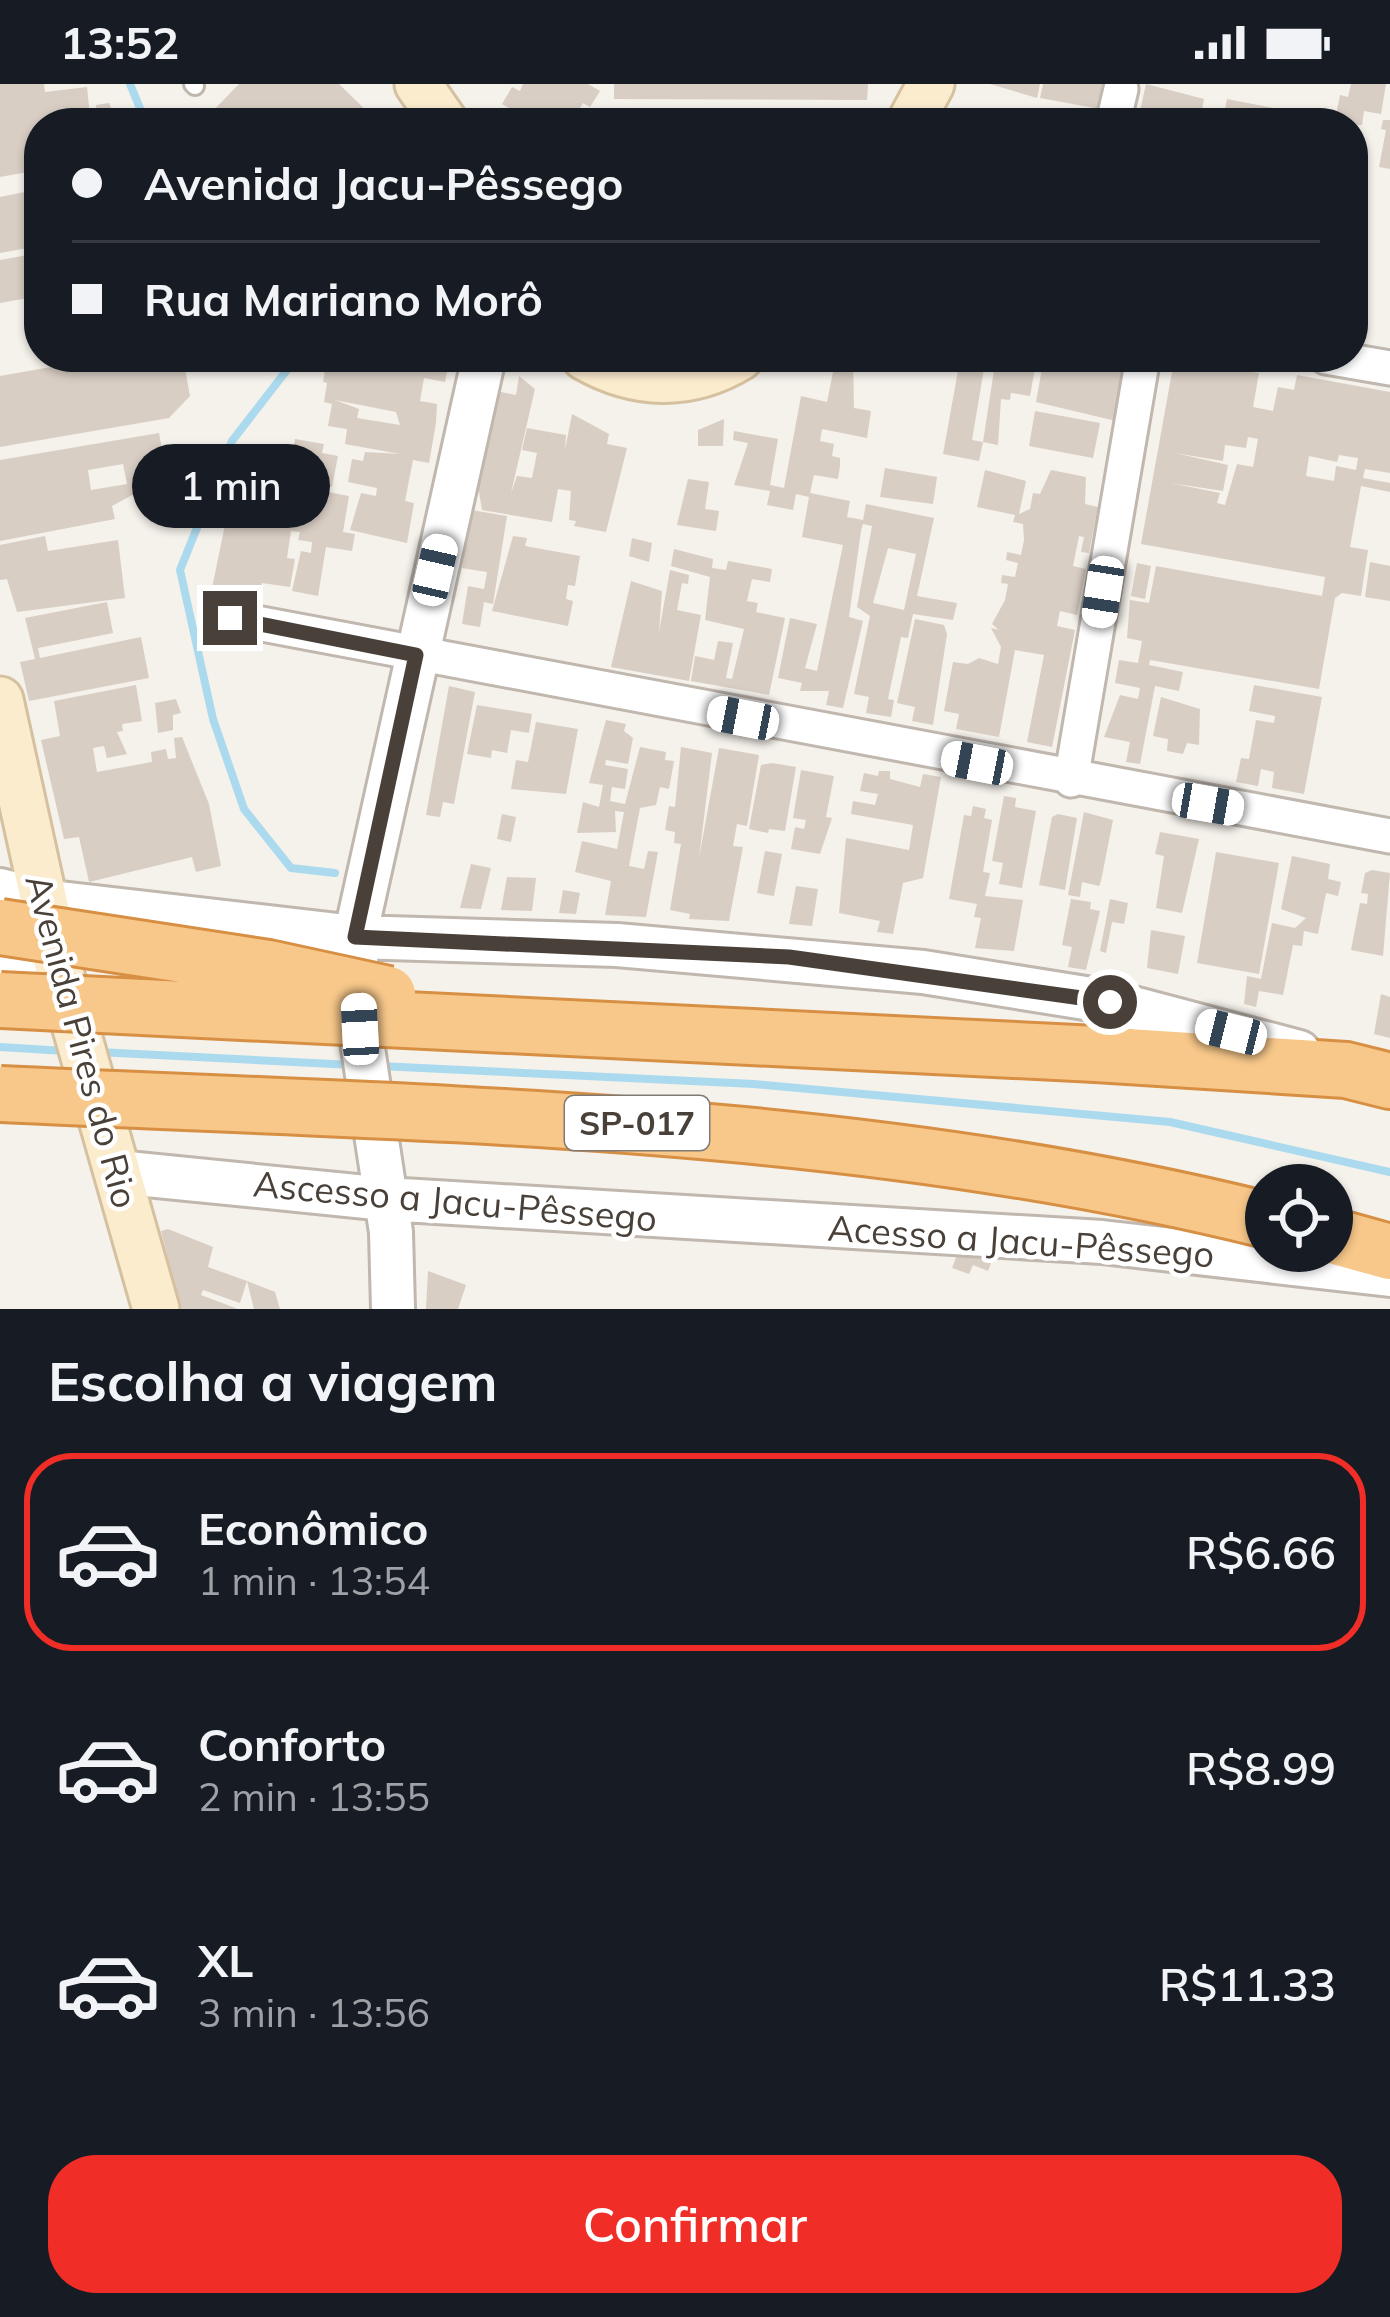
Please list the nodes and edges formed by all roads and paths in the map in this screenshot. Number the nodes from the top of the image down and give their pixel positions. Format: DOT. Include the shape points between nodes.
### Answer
graph roads {
  1 [pos="1121,89"];
  2 [pos="1117,108"];
  3 [pos="481,372"];
  4 [pos="611,372"];
  5 [pos="714,372"];
  6 [pos="1140,372"];
  7 [pos="230,618"];
  8 [pos="416,655"];
  9 [pos="1,714"];
  10 [pos="1071,780"];
  11 [pos="1390,836"];
  12 [pos="14,906"];
  13 [pos="355,937"];
  14 [pos="0,960"];
  15 [pos="58,965"];
  16 [pos="0,1000"];
  17 [pos="466,1021"];
  18 [pos="1368,1075"];
  19 [pos="0,1094"];
  20 [pos="116,1172"];
  21 [pos="386,1199"];
  22 [pos="1245,1216"];
  23 [pos="794,1227"];
  24 [pos="1367,1251"];
  25 [pos="156,1309"];
  26 [pos="393,1309"];
  1 -- 2 [label="street"];
  3 -- 8 [label="street"];
  4 -- 5 [label="main road" via="661,382"];
  6 -- 10 [label="street"];
  7 -- 8 [label="street"];
  8 -- 10 [label="street"];
  8 -- 13 [label="street"];
  9 -- 12 [label="main road, Avenida Pires do Rio"];
  10 -- 11 [label="street"];
  12 -- 13 [label="street"];
  12 -- 15 [label="main road, Avenida Pires do Rio"];
  12 -- 17 [label="highway, bridge" via="364,988"];
  13 -- 18 [label="street" via="617,945 923,972 1110,1002"];
  13 -- 21 [label="street"];
  14 -- 15 [label="street"];
  15 -- 20 [label="main road, Avenida Pires do Rio"];
  16 -- 17 [label="highway, bridge"];
  17 -- 18 [label="highway, bridge"];
  19 -- 22 [label="highway, SP-017, bridge" via="666,1126 983,1164"];
  20 -- 21 [label="street, Ascesso a Jacu-Pêssego"];
  20 -- 25 [label="main road, Avenida Pires do Rio"];
  21 -- 23 [label="street, Ascesso a Jacu-Pêssego"];
  21 -- 26 [label="street"];
  23 -- 24 [label="street, Acesso a Jacu-Pêssego"];
}
